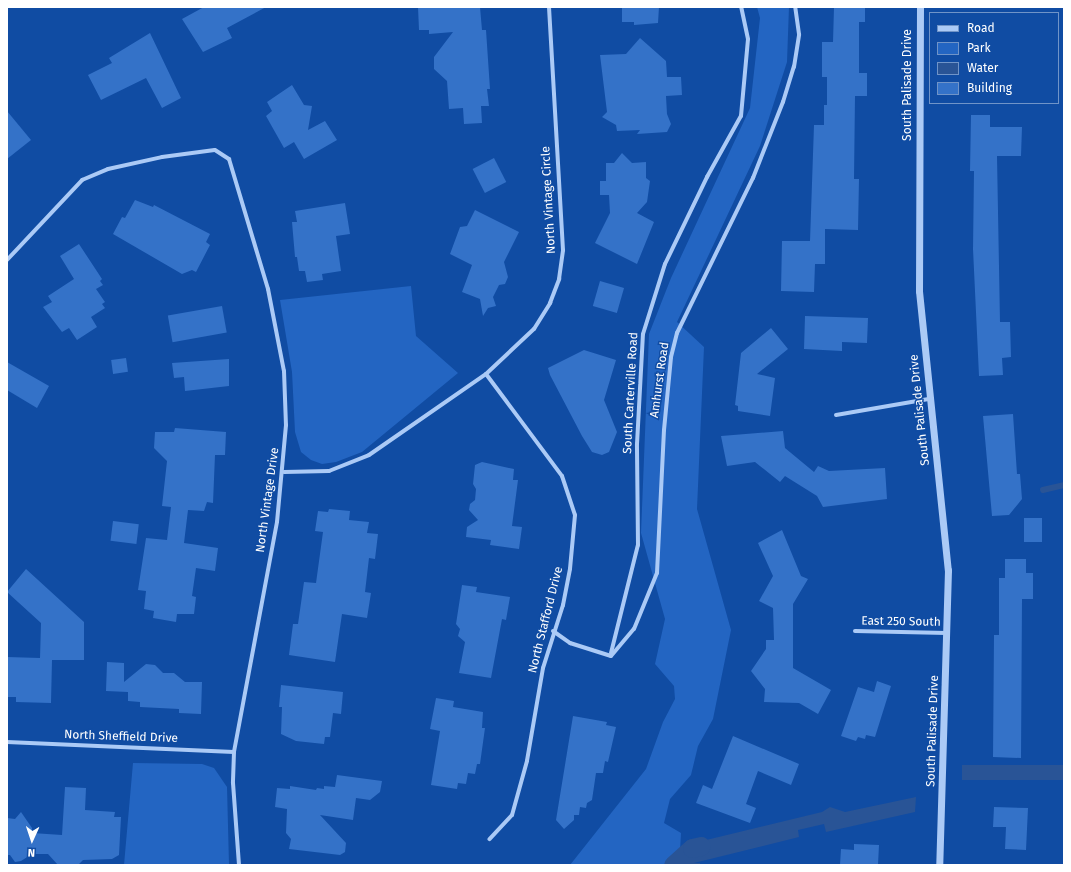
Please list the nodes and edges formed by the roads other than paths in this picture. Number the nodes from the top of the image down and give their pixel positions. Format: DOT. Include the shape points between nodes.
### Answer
graph roads {
  1 [pos="549,7"];
  2 [pos="741,7"];
  3 [pos="795,7"];
  4 [pos="920,7"];
  5 [pos="7,260"];
  6 [pos="486,374"];
  7 [pos="929,399"];
  8 [pos="836,415"];
  9 [pos="284,472"];
  10 [pos="553,631"];
  11 [pos="855,631"];
  12 [pos="948,633"];
  13 [pos="610,656"];
  14 [pos="7,742"];
  15 [pos="234,752"];
  16 [pos="490,839"];
  17 [pos="239,865"];
  18 [pos="939,865"];
  1 -- 6 [label="street, North Vintage Circle" via="563,250 559,279 550,304 534,329"];
  2 -- 13 [label="street, South Carterville Road" via="748,39 741,116 666,264 642,334 637,444 638,545"];
  3 -- 13 [label="street, Amhurst Road" via="799,34 794,68 783,102 753,178 677,333 671,357 664,430 657,573 634,629"];
  4 -- 7 [label="street, South Palisade Drive" via="919,276"];
  5 -- 9 [label="street, North Vintage Drive" via="82,180 108,169 162,157 215,150 229,159 268,289 284,371"];
  6 -- 9 [label="street, North Vintage Circle" via="369,455 329,471"];
  6 -- 10 [label="street, North Stafford Drive" via="562,476 574,515 570,569 563,605"];
  7 -- 8 [label="street"];
  7 -- 12 [label="street, South Palisade Drive" via="948,570"];
  9 -- 15 [label="street, North Vintage Drive"];
  10 -- 13 [label="street" via="570,643"];
  10 -- 16 [label="street, North Stafford Drive" via="543,668 527,761 512,815"];
  11 -- 12 [label="street, East 250 South"];
  12 -- 18 [label="street, South Palisade Drive"];
  14 -- 15 [label="street, North Sheffield Drive"];
  15 -- 17 [label="street, North Vintage Drive" via="233,784"];
}
